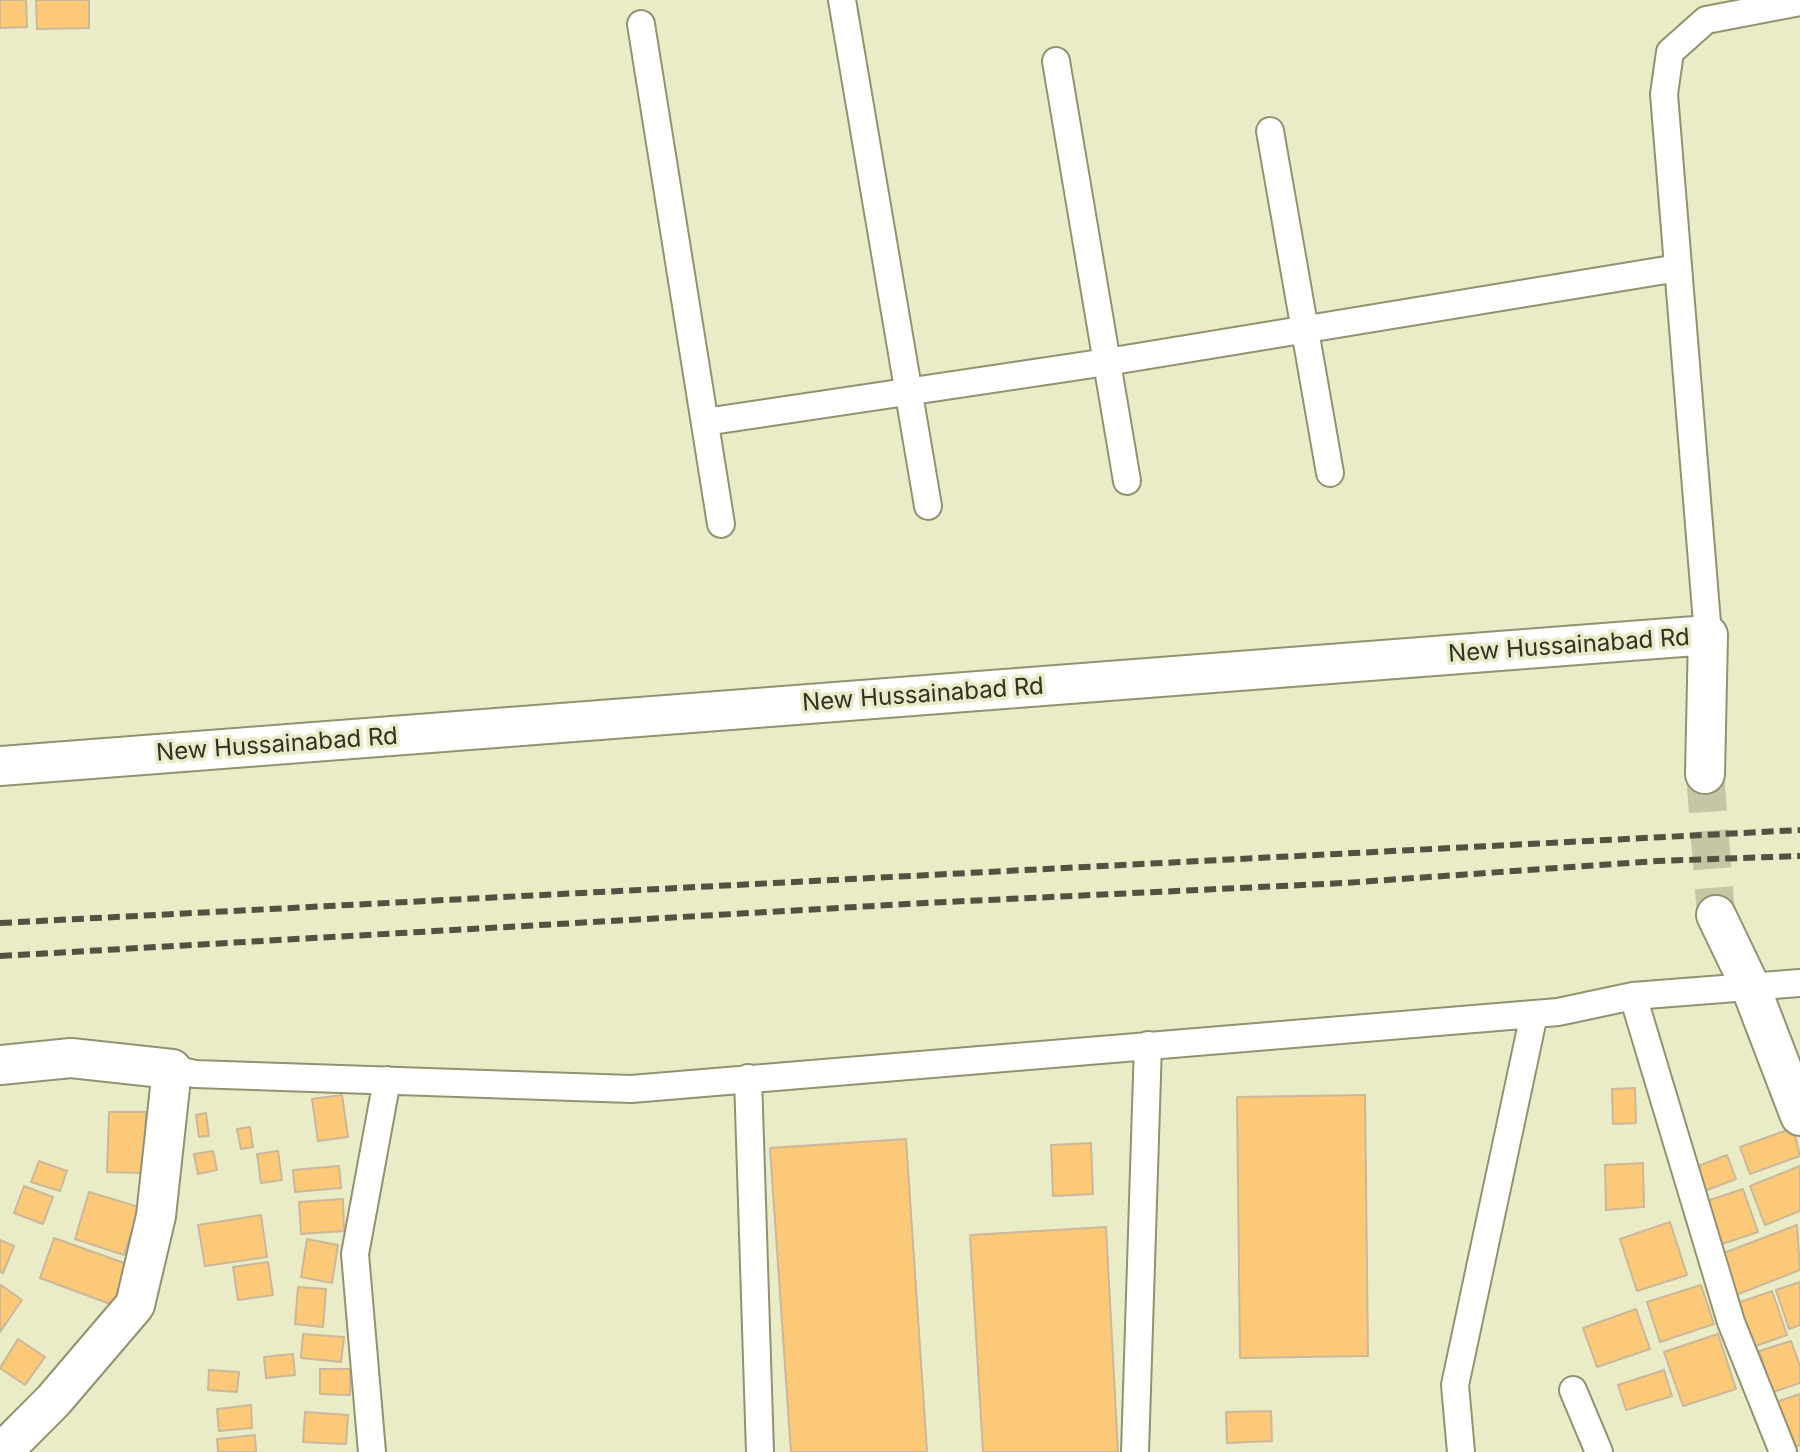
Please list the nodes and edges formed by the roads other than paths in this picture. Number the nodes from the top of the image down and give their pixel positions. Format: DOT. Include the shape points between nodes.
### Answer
graph roads {
  1 [pos="842,0"];
  2 [pos="1800,2"];
  3 [pos="641,24"];
  4 [pos="1056,61"];
  5 [pos="1270,131"];
  6 [pos="1678,268"];
  7 [pos="1306,329"];
  8 [pos="1107,362"];
  9 [pos="908,389"];
  10 [pos="705,422"];
  11 [pos="1330,473"];
  12 [pos="1127,481"];
  13 [pos="928,506"];
  14 [pos="721,524"];
  15 [pos="1708,635"];
  16 [pos="0,766"];
  17 [pos="1705,774"];
  18 [pos="1716,915"];
  19 [pos="1800,983"];
  20 [pos="1751,988"];
  21 [pos="1633,996"];
  22 [pos="1534,1014"];
  23 [pos="1148,1045"];
  24 [pos="0,1065"];
  25 [pos="172,1069"];
  26 [pos="748,1078"];
  27 [pos="387,1080"];
  28 [pos="1800,1116"];
  29 [pos="1573,1390"];
  30 [pos="2,1452"];
  31 [pos="372,1452"];
  32 [pos="760,1452"];
  33 [pos="1135,1452"];
  34 [pos="1461,1452"];
  35 [pos="1599,1452"];
  36 [pos="1783,1452"];
  1 -- 9 [label="street"];
  2 -- 6 [label="street" via="1706,20 1670,52 1664,94"];
  3 -- 10 [label="street"];
  4 -- 8 [label="street"];
  5 -- 7 [label="street"];
  6 -- 7 [label="street"];
  6 -- 15 [label="street"];
  7 -- 8 [label="street"];
  7 -- 11 [label="street"];
  8 -- 9 [label="street"];
  8 -- 12 [label="street"];
  9 -- 10 [label="street"];
  9 -- 13 [label="street"];
  10 -- 14 [label="street"];
  15 -- 16 [label="street, New Hussainabad Rd"];
  15 -- 17 [label="street, New Hussainabad Rd"];
  18 -- 20 [label="street"];
  19 -- 20 [label="street"];
  20 -- 21 [label="street"];
  20 -- 28 [label="street"];
  21 -- 22 [label="street"];
  21 -- 36 [label="street" via="1731,1322"];
  22 -- 23 [label="street"];
  22 -- 34 [label="street" via="1455,1385"];
  23 -- 26 [label="street"];
  23 -- 33 [label="street"];
  24 -- 25 [label="street" via="71,1058"];
  25 -- 27 [label="street"];
  25 -- 30 [label="street" via="156,1216 135,1305"];
  26 -- 27 [label="street" via="631,1089"];
  26 -- 32 [label="street"];
  27 -- 31 [label="street" via="355,1254"];
  29 -- 35 [label="street"];
}
